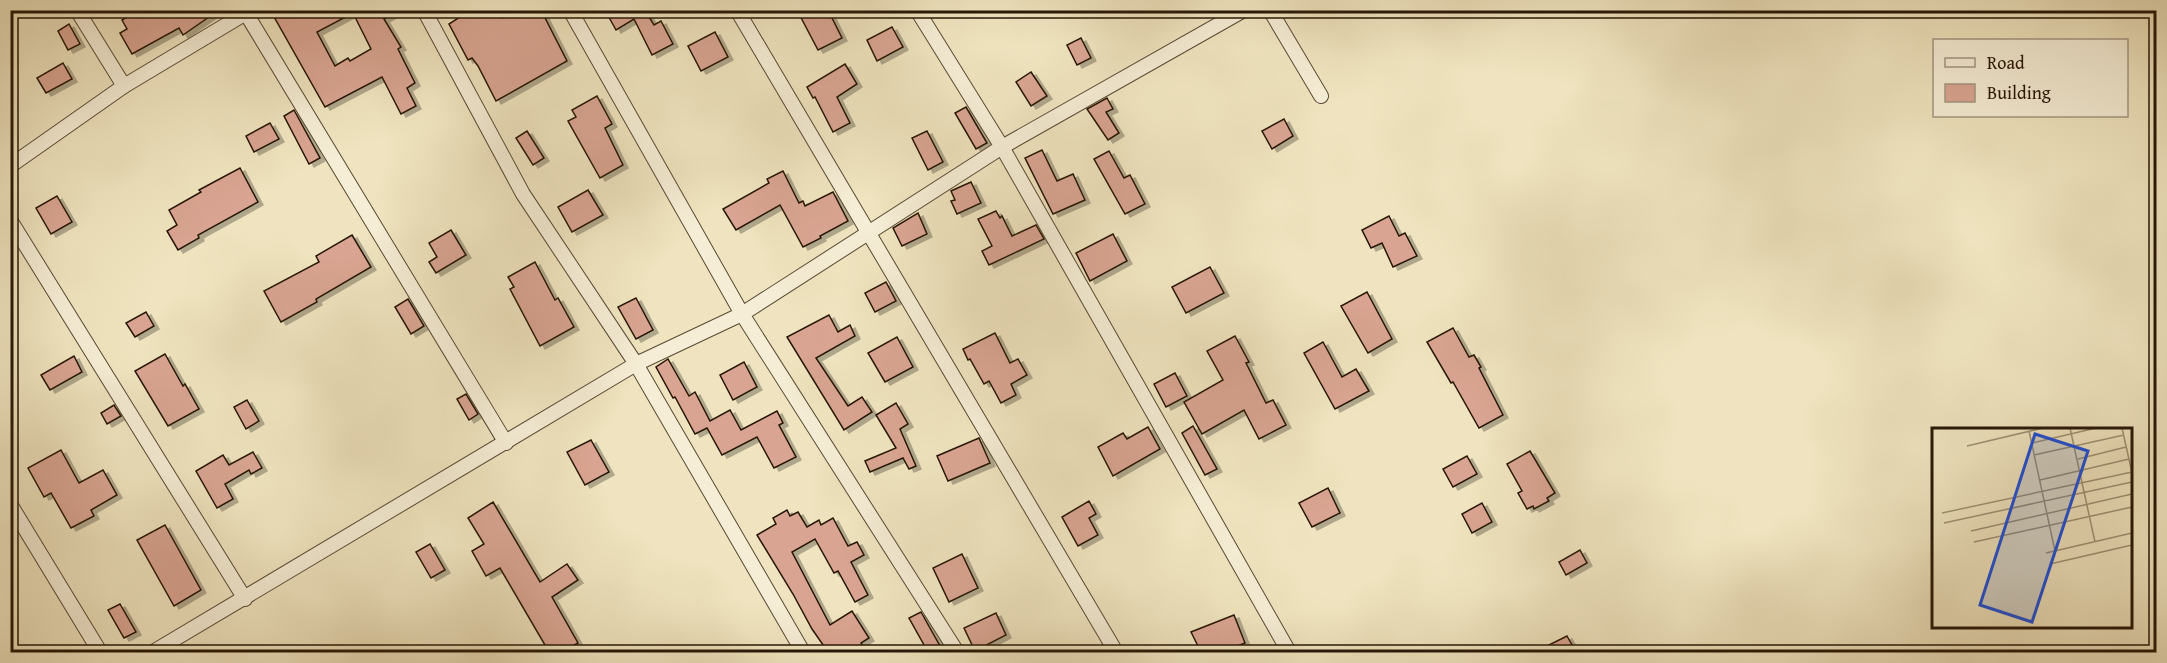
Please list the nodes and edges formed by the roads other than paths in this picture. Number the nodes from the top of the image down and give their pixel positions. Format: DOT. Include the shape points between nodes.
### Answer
graph roads {
  1 [pos="77,10"];
  2 [pos="424,10"];
  3 [pos="570,10"];
  4 [pos="736,10"];
  5 [pos="917,10"];
  6 [pos="1244,10"];
  7 [pos="1270,10"];
  8 [pos="247,12"];
  9 [pos="123,86"];
  10 [pos="1321,96"];
  11 [pos="1002,147"];
  12 [pos="10,166"];
  13 [pos="10,220"];
  14 [pos="868,234"];
  15 [pos="742,314"];
  16 [pos="636,364"];
  17 [pos="506,443"];
  18 [pos="10,504"];
  19 [pos="245,599"];
  20 [pos="100,652"];
  21 [pos="153,652"];
  22 [pos="803,652"];
  23 [pos="957,652"];
  24 [pos="1116,652"];
  25 [pos="1289,652"];
  1 -- 9 [label="street"];
  2 -- 16 [label="street" via="523,194"];
  3 -- 15 [label="street"];
  4 -- 14 [label="street"];
  5 -- 11 [label="street"];
  6 -- 11 [label="street"];
  7 -- 10 [label="street"];
  8 -- 9 [label="street"];
  8 -- 17 [label="street"];
  9 -- 12 [label="street"];
  11 -- 14 [label="street"];
  11 -- 25 [label="street"];
  13 -- 19 [label="street"];
  14 -- 15 [label="street"];
  14 -- 24 [label="street"];
  15 -- 16 [label="street"];
  15 -- 23 [label="street"];
  16 -- 17 [label="street"];
  16 -- 22 [label="street"];
  17 -- 19 [label="street"];
  18 -- 20 [label="street"];
  19 -- 21 [label="street"];
}
